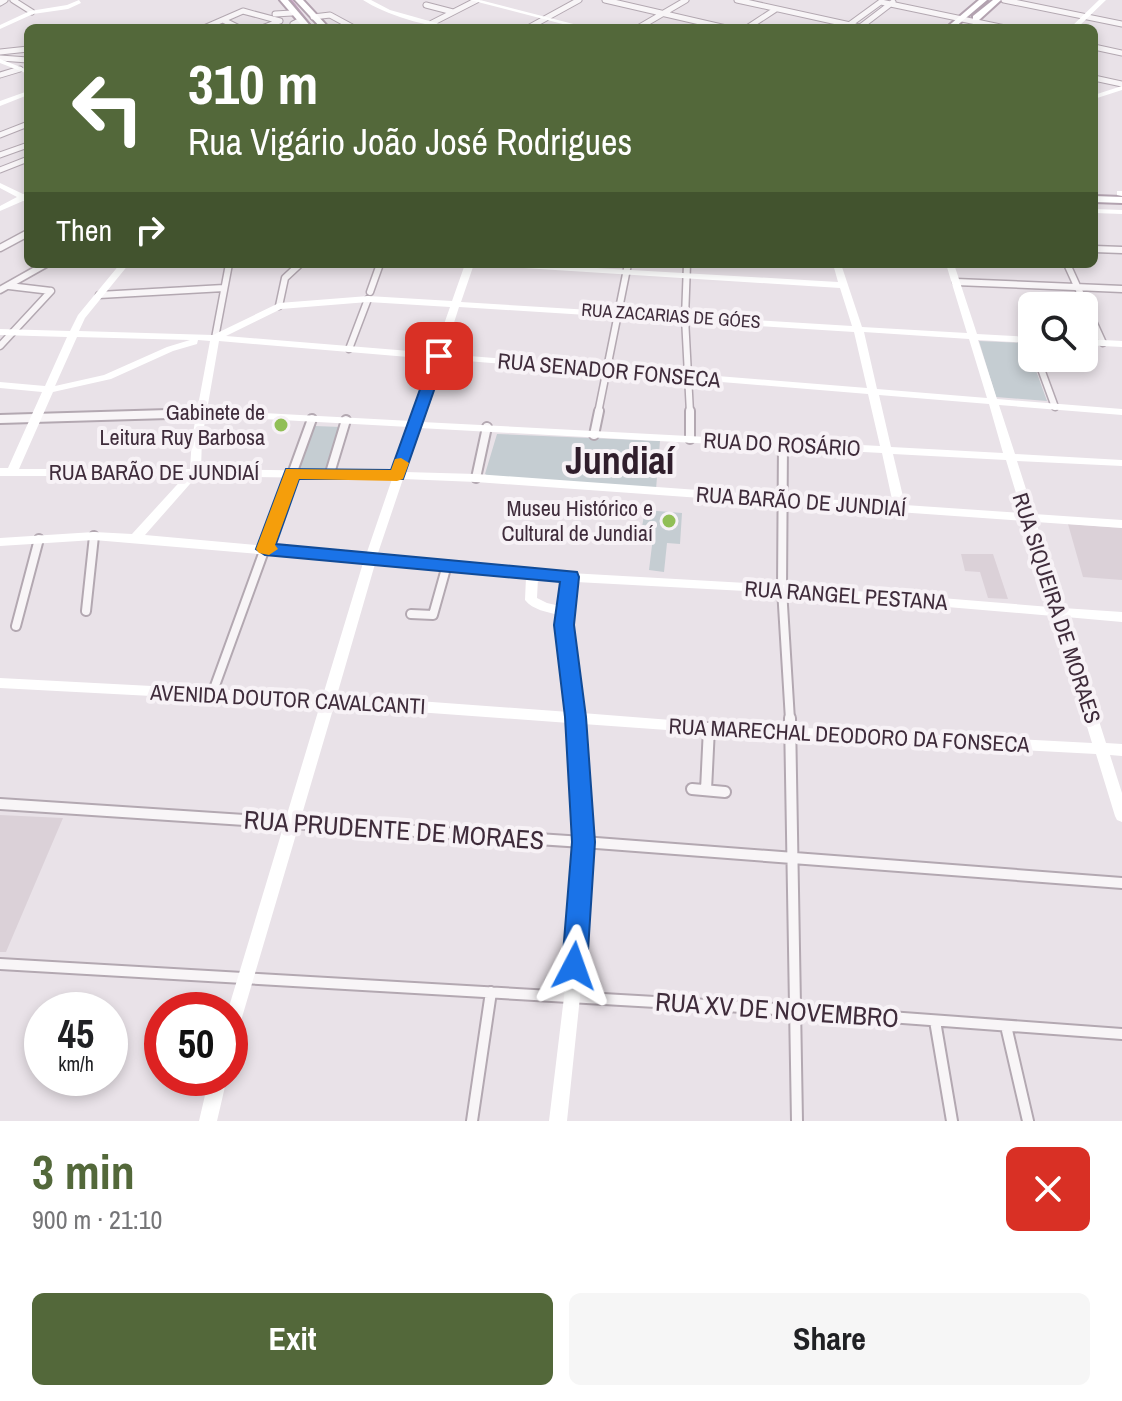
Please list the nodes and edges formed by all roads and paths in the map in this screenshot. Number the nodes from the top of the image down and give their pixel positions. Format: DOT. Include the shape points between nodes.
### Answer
graph roads {
  1 [pos="13,0"];
  2 [pos="284,0"];
  3 [pos="299,0"];
  4 [pos="368,0"];
  5 [pos="475,0"];
  6 [pos="579,0"];
  7 [pos="605,0"];
  8 [pos="686,0"];
  9 [pos="737,0"];
  10 [pos="983,0"];
  11 [pos="997,0"];
  12 [pos="1004,0"];
  13 [pos="1103,0"];
  14 [pos="78,1"];
  15 [pos="882,1"];
  16 [pos="894,2"];
  17 [pos="426,5"];
  18 [pos="259,7"];
  19 [pos="776,9"];
  20 [pos="32,12"];
  21 [pos="453,12"];
  22 [pos="663,13"];
  23 [pos="313,17"];
  24 [pos="1085,17"];
  25 [pos="546,18"];
  26 [pos="960,19"];
  27 [pos="223,20"];
  28 [pos="300,21"];
  29 [pos="972,21"];
  30 [pos="432,23"];
  31 [pos="214,24"];
  32 [pos="231,24"];
  33 [pos="272,24"];
  34 [pos="321,24"];
  35 [pos="347,24"];
  36 [pos="436,24"];
  37 [pos="535,24"];
  38 [pos="570,24"];
  39 [pos="645,24"];
  40 [pos="709,24"];
  41 [pos="753,24"];
  42 [pos="844,24"];
  43 [pos="850,24"];
  44 [pos="866,24"];
  45 [pos="954,24"];
  46 [pos="969,24"];
  47 [pos="986,24"];
  48 [pos="1077,24"];
  49 [pos="1122,24"];
  50 [pos="0,27"];
  51 [pos="1098,48"];
  52 [pos="24,49"];
  53 [pos="1122,53"];
  54 [pos="0,56"];
  55 [pos="24,59"];
  56 [pos="20,69"];
  57 [pos="24,70"];
  58 [pos="0,75"];
  59 [pos="1098,79"];
  60 [pos="1122,86"];
  61 [pos="24,95"];
  62 [pos="1098,95"];
  63 [pos="0,104"];
  64 [pos="24,127"];
  65 [pos="0,135"];
  66 [pos="24,146"];
  67 [pos="0,155"];
  68 [pos="24,161"];
  69 [pos="0,170"];
  70 [pos="0,185"];
  71 [pos="1098,192"];
  72 [pos="1121,195"];
  73 [pos="24,196"];
  74 [pos="24,198"];
  75 [pos="1098,198"];
  76 [pos="0,209"];
  77 [pos="1098,211"];
  78 [pos="1122,212"];
  79 [pos="24,235"];
  80 [pos="0,248"];
  81 [pos="1098,249"];
  82 [pos="1122,250"];
  83 [pos="39,268"];
  84 [pos="122,268"];
  85 [pos="228,268"];
  86 [pos="296,268"];
  87 [pos="379,268"];
  88 [pos="472,268"];
  89 [pos="627,268"];
  90 [pos="687,268"];
  91 [pos="838,268"];
  92 [pos="951,268"];
  93 [pos="1069,268"];
  94 [pos="686,276"];
  95 [pos="956,282"];
  96 [pos="843,285"];
  97 [pos="3,287"];
  98 [pos="1078,287"];
  99 [pos="224,288"];
  100 [pos="1122,289"];
  101 [pos="99,295"];
  102 [pos="369,296"];
  103 [pos="458,303"];
  104 [pos="279,306"];
  105 [pos="619,313"];
  106 [pos="685,318"];
  107 [pos="858,329"];
  108 [pos="0,332"];
  109 [pos="12,333"];
  110 [pos="72,335"];
  111 [pos="973,337"];
  112 [pos="215,338"];
  113 [pos="180,341"];
  114 [pos="1018,341"];
  115 [pos="1098,343"];
  116 [pos="1103,343"];
  117 [pos="1122,344"];
  118 [pos="0,346"];
  119 [pos="349,349"];
  120 [pos="439,356"];
  121 [pos="607,370"];
  122 [pos="1042,372"];
  123 [pos="690,377"];
  124 [pos="0,385"];
  125 [pos="50,390"];
  126 [pos="873,391"];
  127 [pos="992,401"];
  128 [pos="1055,407"];
  129 [pos="1122,412"];
  130 [pos="202,413"];
  131 [pos="37,417"];
  132 [pos="0,419"];
  133 [pos="312,419"];
  134 [pos="346,420"];
  135 [pos="415,423"];
  136 [pos="487,427"];
  137 [pos="594,435"];
  138 [pos="690,439"];
  139 [pos="783,443"];
  140 [pos="886,450"];
  141 [pos="1008,455"];
  142 [pos="1122,463"];
  143 [pos="6,472"];
  144 [pos="195,472"];
  145 [pos="292,473"];
  146 [pos="330,473"];
  147 [pos="397,475"];
  148 [pos="476,478"];
  149 [pos="783,500"];
  150 [pos="900,508"];
  151 [pos="1028,517"];
  152 [pos="1122,524"];
  153 [pos="94,536"];
  154 [pos="135,538"];
  155 [pos="39,539"];
  156 [pos="0,542"];
  157 [pos="265,549"];
  158 [pos="371,557"];
  159 [pos="447,565"];
  160 [pos="532,574"];
  161 [pos="570,577"];
  162 [pos="782,589"];
  163 [pos="86,611"];
  164 [pos="566,612"];
  165 [pos="1059,612"];
  166 [pos="411,614"];
  167 [pos="1122,617"];
  168 [pos="16,626"];
  169 [pos="0,683"];
  170 [pos="212,694"];
  171 [pos="328,700"];
  172 [pos="576,717"];
  173 [pos="709,728"];
  174 [pos="791,733"];
  175 [pos="1102,748"];
  176 [pos="1122,750"];
  177 [pos="692,789"];
  178 [pos="706,790"];
  179 [pos="725,792"];
  180 [pos="0,804"];
  181 [pos="1122,816"];
  182 [pos="290,823"];
  183 [pos="583,842"];
  184 [pos="792,859"];
  185 [pos="1122,883"];
  186 [pos="0,964"];
  187 [pos="245,978"];
  188 [pos="241,992"];
  189 [pos="491,992"];
  190 [pos="572,997"];
  191 [pos="794,1010"];
  192 [pos="935,1021"];
  193 [pos="1006,1026"];
  194 [pos="1122,1034"];
  195 [pos="214,1096"];
  196 [pos="208,1121"];
  197 [pos="472,1121"];
  198 [pos="558,1121"];
  199 [pos="797,1121"];
  200 [pos="952,1121"];
  201 [pos="1028,1121"];
  1 -- 20 [label="street"];
  2 -- 28 [label="main road"];
  3 -- 23 [label="main road"];
  4 -- 30 [label="street"];
  5 -- 21 [label="street"];
  5 -- 25 [label="street"];
  6 -- 25 [label="street"];
  7 -- 22 [label="street"];
  8 -- 22 [label="street"];
  9 -- 19 [label="street"];
  10 -- 26 [label="main road"];
  11 -- 29 [label="main road"];
  12 -- 24 [label="street"];
  13 -- 24 [label="street"];
  14 -- 20 [label="street"];
  15 -- 16 [label="street"];
  15 -- 43 [label="street"];
  16 -- 26 [label="street"];
  16 -- 44 [label="street"];
  17 -- 21 [label="street"];
  18 -- 28 [label="street"];
  19 -- 41 [label="street"];
  19 -- 42 [label="street"];
  20 -- 50 [label="street"];
  21 -- 30 [label="street"];
  22 -- 39 [label="street"];
  22 -- 40 [label="street"];
  23 -- 34 [label="main road"];
  23 -- 35 [label="street" via="333,16"];
  24 -- 48 [label="street"];
  24 -- 49 [label="street"];
  25 -- 37 [label="street"];
  25 -- 38 [label="street"];
  26 -- 29 [label="street"];
  26 -- 45 [label="main road"];
  27 -- 31 [label="street"];
  27 -- 32 [label="street"];
  27 -- 33 [label="street" via="234,8 249,5 280,21"];
  29 -- 46 [label="main road"];
  29 -- 47 [label="street"];
  30 -- 36 [label="street"];
  51 -- 53 [label="street"];
  52 -- 54 [label="street"];
  54 -- 55 [label="street"];
  54 -- 56 [label="street"];
  56 -- 57 [label="street"];
  56 -- 58 [label="street"];
  59 -- 60 [label="street"];
  60 -- 62 [label="street"];
  61 -- 63 [label="street"];
  64 -- 65 [label="street"];
  66 -- 67 [label="street"];
  68 -- 69 [label="street"];
  70 -- 73 [label="street"];
  71 -- 72 [label="main road"];
  72 -- 75 [label="main road"];
  74 -- 76 [label="street"];
  77 -- 78 [label="street"];
  79 -- 80 [label="street"];
  81 -- 82 [label="street"];
  83 -- 97 [label="street"];
  84 -- 101 [label="street"];
  85 -- 99 [label="street"];
  86 -- 104 [label="street" via="285,278"];
  87 -- 102 [label="street"];
  88 -- 103 [label="street"];
  89 -- 94 [label="street"];
  89 -- 105 [label="street"];
  90 -- 94 [label="street"];
  91 -- 96 [label="street"];
  92 -- 95 [label="street, RUA SIQUEIRA DE MORAES"];
  93 -- 98 [label="street"];
  94 -- 96 [label="street"];
  94 -- 106 [label="street"];
  95 -- 98 [label="street"];
  95 -- 111 [label="street, RUA SIQUEIRA DE MORAES"];
  96 -- 107 [label="street"];
  97 -- 109 [label="street" via="51,291"];
  98 -- 100 [label="street"];
  98 -- 116 [label="street"];
  99 -- 101 [label="street"];
  99 -- 112 [label="street"];
  101 -- 110 [label="street"];
  102 -- 103 [label="street, RUA ZACARIAS DE GÓES"];
  102 -- 104 [label="street, RUA ZACARIAS DE GÓES"];
  102 -- 119 [label="street"];
  103 -- 105 [label="street, RUA ZACARIAS DE GÓES"];
  103 -- 120 [label="street"];
  104 -- 112 [label="street"];
  105 -- 106 [label="street, RUA ZACARIAS DE GÓES"];
  105 -- 121 [label="street"];
  106 -- 107 [label="street, RUA ZACARIAS DE GÓES"];
  106 -- 123 [label="street"];
  107 -- 111 [label="street, RUA ZACARIAS DE GÓES"];
  107 -- 126 [label="street"];
  108 -- 109 [label="street"];
  109 -- 110 [label="street"];
  109 -- 118 [label="street"];
  110 -- 113 [label="street"];
  110 -- 125 [label="street"];
  111 -- 114 [label="street, RUA ZACARIAS DE GÓES"];
  111 -- 127 [label="street, RUA SIQUEIRA DE MORAES"];
  112 -- 113 [label="street"];
  112 -- 119 [label="street, RUA SENADOR FONSECA"];
  112 -- 130 [label="street"];
  113 -- 125 [label="street" via="107,377"];
  115 -- 116 [label="street"];
  116 -- 117 [label="street"];
  119 -- 120 [label="street, RUA SENADOR FONSECA"];
  120 -- 121 [label="street, RUA SENADOR FONSECA"];
  120 -- 135 [label="street"];
  121 -- 123 [label="street, RUA SENADOR FONSECA"];
  121 -- 137 [label="street"];
  122 -- 128 [label="street"];
  123 -- 126 [label="street, RUA SENADOR FONSECA"];
  123 -- 138 [label="street"];
  124 -- 125 [label="street"];
  125 -- 131 [label="street"];
  126 -- 127 [label="street, RUA SENADOR FONSECA"];
  126 -- 140 [label="street"];
  127 -- 128 [label="street, RUA SENADOR FONSECA"];
  127 -- 141 [label="street, RUA SIQUEIRA DE MORAES"];
  128 -- 129 [label="street, RUA SENADOR FONSECA"];
  130 -- 131 [label="street"];
  130 -- 133 [label="street, RUA DO ROSÁRIO"];
  130 -- 144 [label="street"];
  131 -- 132 [label="street"];
  131 -- 143 [label="street"];
  133 -- 134 [label="street, RUA DO ROSÁRIO"];
  133 -- 145 [label="street"];
  134 -- 135 [label="street, RUA DO ROSÁRIO"];
  134 -- 146 [label="street"];
  135 -- 136 [label="street, RUA DO ROSÁRIO"];
  135 -- 147 [label="street"];
  136 -- 137 [label="street, RUA DO ROSÁRIO"];
  136 -- 148 [label="street"];
  137 -- 138 [label="street, RUA DO ROSÁRIO"];
  138 -- 139 [label="street, RUA DO ROSÁRIO"];
  139 -- 140 [label="street, RUA DO ROSÁRIO"];
  139 -- 149 [label="street"];
  140 -- 141 [label="street, RUA DO ROSÁRIO"];
  140 -- 150 [label="street"];
  141 -- 142 [label="street, RUA DO ROSÁRIO"];
  141 -- 151 [label="street, RUA SIQUEIRA DE MORAES"];
  143 -- 144 [label="street, RUA BARÃO DE JUNDIAÍ"];
  144 -- 145 [label="street, RUA BARÃO DE JUNDIAÍ"];
  144 -- 154 [label="street"];
  145 -- 146 [label="street, RUA BARÃO DE JUNDIAÍ"];
  145 -- 157 [label="street"];
  146 -- 147 [label="street, RUA BARÃO DE JUNDIAÍ"];
  147 -- 148 [label="street, RUA BARÃO DE JUNDIAÍ"];
  147 -- 158 [label="street"];
  148 -- 149 [label="street, RUA BARÃO DE JUNDIAÍ"];
  149 -- 150 [label="street, RUA BARÃO DE JUNDIAÍ"];
  149 -- 162 [label="street"];
  150 -- 151 [label="street, RUA BARÃO DE JUNDIAÍ"];
  151 -- 152 [label="street, RUA BARÃO DE JUNDIAÍ"];
  151 -- 165 [label="street, RUA SIQUEIRA DE MORAES"];
  153 -- 154 [label="street, RUA RANGEL PESTANA"];
  153 -- 155 [label="street, RUA RANGEL PESTANA"];
  153 -- 163 [label="street"];
  154 -- 157 [label="street, RUA RANGEL PESTANA"];
  155 -- 156 [label="street, RUA RANGEL PESTANA"];
  155 -- 168 [label="street"];
  157 -- 158 [label="street, RUA RANGEL PESTANA"];
  157 -- 170 [label="street"];
  158 -- 159 [label="street, RUA RANGEL PESTANA"];
  158 -- 171 [label="street"];
  159 -- 160 [label="street, RUA RANGEL PESTANA"];
  159 -- 166 [label="street" via="433,615"];
  160 -- 161 [label="street, RUA RANGEL PESTANA"];
  160 -- 164 [label="street" via="531,600"];
  161 -- 162 [label="street, RUA RANGEL PESTANA"];
  161 -- 164 [label="street"];
  162 -- 165 [label="street, RUA RANGEL PESTANA"];
  162 -- 174 [label="street"];
  164 -- 172 [label="street"];
  165 -- 167 [label="street, RUA RANGEL PESTANA"];
  165 -- 175 [label="street, RUA SIQUEIRA DE MORAES"];
  169 -- 170 [label="street, AVENIDA DOUTOR CAVALCANTI"];
  170 -- 171 [label="street, AVENIDA DOUTOR CAVALCANTI"];
  171 -- 172 [label="street, AVENIDA DOUTOR CAVALCANTI"];
  171 -- 182 [label="street"];
  172 -- 173 [label="street, RUA MARECHAL DEODORO DA FONSECA"];
  172 -- 183 [label="street"];
  173 -- 174 [label="street, RUA MARECHAL DEODORO DA FONSECA"];
  173 -- 178 [label="street"];
  174 -- 175 [label="street, RUA MARECHAL DEODORO DA FONSECA"];
  174 -- 184 [label="street"];
  175 -- 176 [label="street, RUA MARECHAL DEODORO DA FONSECA"];
  175 -- 181 [label="street, RUA SIQUEIRA DE MORAES"];
  177 -- 178 [label="street"];
  178 -- 179 [label="street"];
  180 -- 182 [label="street, RUA PRUDENTE DE MORAES"];
  182 -- 183 [label="street, RUA PRUDENTE DE MORAES"];
  182 -- 187 [label="street"];
  183 -- 184 [label="street, RUA PRUDENTE DE MORAES"];
  183 -- 190 [label="street"];
  184 -- 185 [label="street, RUA PRUDENTE DE MORAES"];
  184 -- 191 [label="street"];
  186 -- 187 [label="street, RUA XV DE NOVEMBRO"];
  187 -- 188 [label="street"];
  187 -- 189 [label="street, RUA XV DE NOVEMBRO"];
  189 -- 190 [label="street, RUA XV DE NOVEMBRO"];
  189 -- 197 [label="street"];
  190 -- 191 [label="street, RUA XV DE NOVEMBRO"];
  190 -- 198 [label="street"];
  191 -- 192 [label="street, RUA XV DE NOVEMBRO"];
  191 -- 199 [label="street"];
  192 -- 193 [label="street, RUA XV DE NOVEMBRO"];
  192 -- 200 [label="street"];
  193 -- 194 [label="street, RUA XV DE NOVEMBRO"];
  193 -- 201 [label="street"];
  195 -- 196 [label="street"];
}
